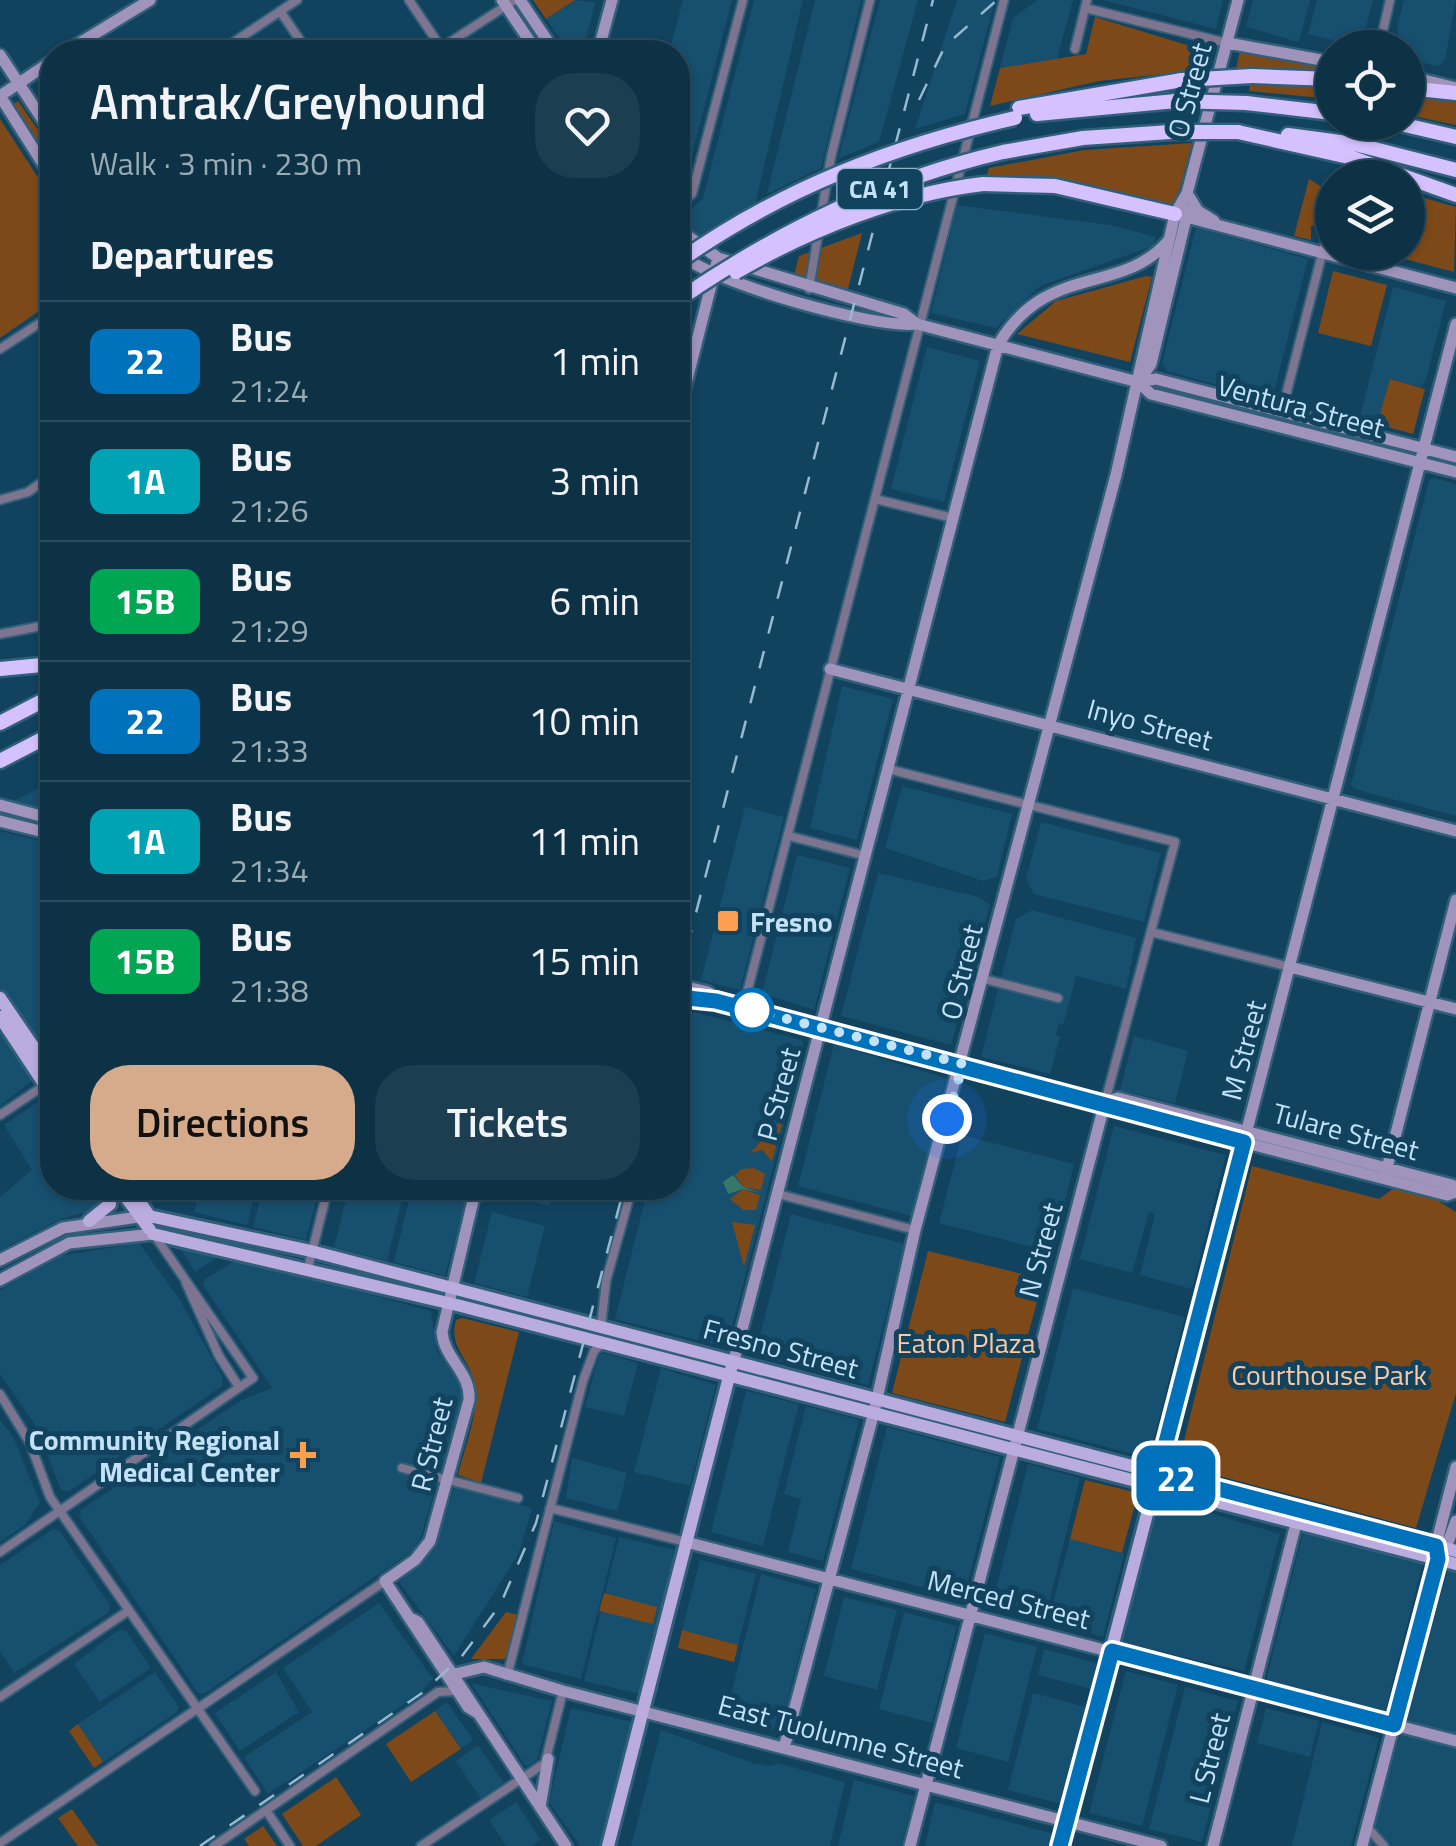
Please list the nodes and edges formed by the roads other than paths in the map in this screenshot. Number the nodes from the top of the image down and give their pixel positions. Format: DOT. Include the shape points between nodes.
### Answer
graph roads {
  1 [pos="150,0"];
  2 [pos="296,0"];
  3 [pos="409,0"];
  4 [pos="612,0"];
  5 [pos="743,0"];
  6 [pos="870,0"];
  7 [pos="1004,0"];
  8 [pos="1238,0"];
  9 [pos="1390,0"];
  10 [pos="511,2"];
  11 [pos="1086,4"];
  12 [pos="280,11"];
  13 [pos="1383,30"];
  14 [pos="85,40"];
  15 [pos="237,40"];
  16 [pos="300,40"];
  17 [pos="436,40"];
  18 [pos="457,40"];
  19 [pos="531,40"];
  20 [pos="544,40"];
  21 [pos="601,40"];
  22 [pos="1228,43"];
  23 [pos="1075,49"];
  24 [pos="0,55"];
  25 [pos="1315,59"];
  26 [pos="40,69"];
  27 [pos="1315,78"];
  28 [pos="1425,81"];
  29 [pos="19,84"];
  30 [pos="1425,89"];
  31 [pos="1456,91"];
  32 [pos="0,96"];
  33 [pos="1315,111"];
  34 [pos="1017,113"];
  35 [pos="40,116"];
  36 [pos="1425,130"];
  37 [pos="1238,132"];
  38 [pos="1456,137"];
  39 [pos="40,155"];
  40 [pos="1456,170"];
  41 [pos="1186,193"];
  42 [pos="690,195"];
  43 [pos="1456,195"];
  44 [pos="1182,216"];
  45 [pos="1217,224"];
  46 [pos="690,238"];
  47 [pos="1169,240"];
  48 [pos="1315,251"];
  49 [pos="690,255"];
  50 [pos="718,258"];
  51 [pos="690,261"];
  52 [pos="1141,264"];
  53 [pos="1320,270"];
  54 [pos="1386,270"];
  55 [pos="1161,272"];
  56 [pos="713,275"];
  57 [pos="1456,288"];
  58 [pos="809,289"];
  59 [pos="690,294"];
  60 [pos="690,296"];
  61 [pos="40,322"];
  62 [pos="917,324"];
  63 [pos="1456,324"];
  64 [pos="998,345"];
  65 [pos="0,350"];
  66 [pos="690,368"];
  67 [pos="1138,382"];
  68 [pos="1282,412"];
  69 [pos="1424,449"];
  70 [pos="1456,457"];
  71 [pos="1420,464"];
  72 [pos="1456,472"];
  73 [pos="40,484"];
  74 [pos="875,498"];
  75 [pos="0,500"];
  76 [pos="953,518"];
  77 [pos="40,626"];
  78 [pos="0,634"];
  79 [pos="40,665"];
  80 [pos="0,669"];
  81 [pos="830,670"];
  82 [pos="909,689"];
  83 [pos="40,702"];
  84 [pos="0,723"];
  85 [pos="1051,724"];
  86 [pos="40,740"];
  87 [pos="0,760"];
  88 [pos="888,769"];
  89 [pos="1332,799"];
  90 [pos="0,804"];
  91 [pos="1030,805"];
  92 [pos="40,816"];
  93 [pos="0,821"];
  94 [pos="40,831"];
  95 [pos="1456,831"];
  96 [pos="789,836"];
  97 [pos="866,856"];
  98 [pos="1456,900"];
  99 [pos="1151,932"];
  100 [pos="1290,967"];
  101 [pos="984,979"];
  102 [pos="0,998"];
  103 [pos="690,998"];
  104 [pos="1058,998"];
  105 [pos="1430,1002"];
  106 [pos="743,1008"];
  107 [pos="1456,1009"];
  108 [pos="0,1017"];
  109 [pos="822,1028"];
  110 [pos="40,1048"];
  111 [pos="40,1059"];
  112 [pos="963,1064"];
  113 [pos="40,1070"];
  114 [pos="40,1091"];
  115 [pos="1105,1102"];
  116 [pos="0,1115"];
  117 [pos="1246,1137"];
  118 [pos="1386,1173"];
  119 [pos="1456,1191"];
  120 [pos="778,1194"];
  121 [pos="109,1200"];
  122 [pos="130,1200"];
  123 [pos="136,1200"];
  124 [pos="325,1200"];
  125 [pos="473,1200"];
  126 [pos="629,1200"];
  127 [pos="144,1216"];
  128 [pos="89,1221"];
  129 [pos="915,1230"];
  130 [pos="153,1234"];
  131 [pos="312,1251"];
  132 [pos="0,1260"];
  133 [pos="308,1268"];
  134 [pos="0,1280"];
  135 [pos="186,1284"];
  136 [pos="450,1296"];
  137 [pos="602,1335"];
  138 [pos="734,1360"];
  139 [pos="730,1375"];
  140 [pos="239,1388"];
  141 [pos="2,1401"];
  142 [pos="875,1405"];
  143 [pos="1014,1442"];
  144 [pos="1456,1467"];
  145 [pos="402,1468"];
  146 [pos="1156,1479"];
  147 [pos="449,1480"];
  148 [pos="518,1498"];
  149 [pos="1214,1501"];
  150 [pos="1282,1504"];
  151 [pos="550,1508"];
  152 [pos="60,1511"];
  153 [pos="1298,1515"];
  154 [pos="1456,1520"];
  155 [pos="686,1542"];
  156 [pos="1445,1551"];
  157 [pos="0,1552"];
  158 [pos="1456,1564"];
  159 [pos="829,1580"];
  160 [pos="385,1581"];
  161 [pos="128,1611"];
  162 [pos="970,1615"];
  163 [pos="410,1618"];
  164 [pos="1112,1651"];
  165 [pos="454,1674"];
  166 [pos="507,1676"];
  167 [pos="1253,1686"];
  168 [pos="461,1690"];
  169 [pos="563,1690"];
  170 [pos="0,1697"];
  171 [pos="196,1708"];
  172 [pos="644,1711"];
  173 [pos="1394,1725"];
  174 [pos="1456,1740"];
  175 [pos="784,1748"];
  176 [pos="548,1759"];
  177 [pos="522,1780"];
  178 [pos="926,1785"];
  179 [pos="255,1791"];
  180 [pos="540,1807"];
  181 [pos="266,1810"];
  182 [pos="1067,1822"];
  183 [pos="1367,1827"];
  184 [pos="0,1843"];
  185 [pos="214,1846"];
  186 [pos="290,1846"];
  187 [pos="421,1846"];
  188 [pos="566,1846"];
  189 [pos="608,1846"];
  190 [pos="910,1846"];
  191 [pos="1060,1846"];
  192 [pos="1161,1846"];
  193 [pos="1213,1846"];
  194 [pos="1362,1846"];
  195 [pos="1384,1846"];
  1 -- 14 [label="main road"];
  2 -- 12 [label="street"];
  3 -- 17 [label="street"];
  4 -- 21 [label="main road"];
  5 -- 42 [label="street"];
  6 -- 58 [label="street" via="831,156"];
  7 -- 62 [label="street"];
  8 -- 22 [label="main road, O Street"];
  9 -- 13 [label="street"];
  10 -- 18 [label="street"];
  10 -- 19 [label="main road"];
  10 -- 20 [label="main road"];
  11 -- 22 [label="street"];
  11 -- 23 [label="street"];
  12 -- 15 [label="street"];
  12 -- 16 [label="street"];
  22 -- 25 [label="main road"];
  22 -- 41 [label="main road, O Street"];
  24 -- 29 [label="main road"];
  26 -- 29 [label="main road"];
  27 -- 34 [label="highway, bridge" via="1182,80"];
  28 -- 31 [label="main road"];
  29 -- 32 [label="main road"];
  29 -- 35 [label="main road"];
  30 -- 31 [label="highway"];
  32 -- 39 [label="main road"];
  33 -- 34 [label="highway, bridge" via="1176,101"];
  34 -- 49 [label="highway, CA 41, bridge" via="935,130 792,192"];
  36 -- 38 [label="highway"];
  37 -- 40 [label="highway, CA 41" via="1355,144"];
  37 -- 43 [label="highway" via="1353,158"];
  37 -- 59 [label="highway, CA 41, bridge" via="1083,138 901,181 754,250"];
  41 -- 44 [label="main road, O Street"];
  41 -- 45 [label="main road"];
  44 -- 45 [label="main road"];
  44 -- 47 [label="main road, O Street"];
  44 -- 60 [label="highway, bridge" via="1055,186 984,184 839,224"];
  44 -- 67 [label="main road, O Street" via="1151,364"];
  45 -- 48 [label="main road"];
  46 -- 50 [label="main road, Ventura Street"];
  47 -- 52 [label="main road, P Street"];
  47 -- 55 [label="main road, O Street"];
  50 -- 56 [label="main road"];
  50 -- 58 [label="main road, Ventura Street"];
  51 -- 56 [label="main road, Ventura Street"];
  52 -- 55 [label="main road"];
  52 -- 64 [label="main road, P Street" via="1052,291 1014,320"];
  53 -- 68 [label="street"];
  54 -- 57 [label="main road"];
  55 -- 67 [label="main road, O Street"];
  56 -- 62 [label="main road, Ventura Street" via="900,326"];
  56 -- 66 [label="main road"];
  58 -- 62 [label="main road, Ventura Street" via="904,314"];
  61 -- 65 [label="street"];
  62 -- 64 [label="main road, Ventura Street"];
  62 -- 74 [label="street"];
  63 -- 69 [label="main road, M Street"];
  64 -- 67 [label="main road, Ventura Street"];
  64 -- 76 [label="main road, P Street"];
  67 -- 68 [label="main road, Ventura Street" via="1156,379"];
  67 -- 71 [label="main road, Ventura Street" via="1151,394"];
  67 -- 85 [label="main road, O Street"];
  68 -- 69 [label="main road, Ventura Street"];
  69 -- 70 [label="main road, Ventura Street"];
  69 -- 71 [label="main road, M Street"];
  71 -- 72 [label="main road, Ventura Street"];
  71 -- 89 [label="main road, M Street"];
  73 -- 75 [label="street"];
  74 -- 76 [label="street"];
  74 -- 81 [label="street"];
  76 -- 82 [label="main road, P Street"];
  77 -- 78 [label="street"];
  79 -- 80 [label="highway"];
  81 -- 82 [label="main road, Inyo Street"];
  81 -- 96 [label="street"];
  82 -- 85 [label="main road, Inyo Street"];
  82 -- 88 [label="main road, P Street"];
  83 -- 84 [label="highway"];
  85 -- 89 [label="main road, Inyo Street"];
  85 -- 91 [label="main road, O Street"];
  86 -- 87 [label="highway"];
  88 -- 91 [label="street"];
  88 -- 97 [label="main road, P Street"];
  89 -- 95 [label="main road, Inyo Street"];
  89 -- 100 [label="main road, M Street"];
  90 -- 92 [label="main road"];
  91 -- 99 [label="street, N Street" via="1176,842"];
  91 -- 101 [label="main road, O Street"];
  93 -- 94 [label="main road"];
  96 -- 97 [label="street"];
  96 -- 106 [label="street"];
  97 -- 109 [label="main road, P Street"];
  98 -- 105 [label="main road"];
  99 -- 100 [label="street"];
  99 -- 115 [label="street, N Street"];
  100 -- 105 [label="main road"];
  100 -- 117 [label="main road, M Street"];
  101 -- 104 [label="street"];
  101 -- 112 [label="main road, O Street"];
  102 -- 110 [label="main road"];
  103 -- 106 [label="main road, Tulare Street"];
  105 -- 107 [label="main road"];
  105 -- 118 [label="main road"];
  106 -- 109 [label="main road, Tulare Street"];
  108 -- 111 [label="main road"];
  108 -- 113 [label="main road"];
  109 -- 112 [label="main road, Tulare Street"];
  109 -- 120 [label="main road, P Street"];
  112 -- 115 [label="main road, Tulare Street"];
  112 -- 129 [label="main road, O Street"];
  114 -- 116 [label="street"];
  115 -- 117 [label="main road, Tulare Street" via="1118,1098"];
  115 -- 143 [label="main road, N Street"];
  117 -- 118 [label="main road, Tulare Street"];
  117 -- 146 [label="main road, M Street"];
  118 -- 119 [label="main road, Tulare Street"];
  120 -- 129 [label="street"];
  120 -- 138 [label="main road, P Street"];
  121 -- 128 [label="main road"];
  122 -- 127 [label="main road"];
  123 -- 127 [label="main road"];
  124 -- 131 [label="street"];
  125 -- 136 [label="main road, R Street"];
  126 -- 137 [label="street" via="606,1282"];
  127 -- 128 [label="main road"];
  127 -- 130 [label="main road"];
  127 -- 131 [label="main road, Fresno Street"];
  128 -- 132 [label="main road" via="45,1234"];
  129 -- 142 [label="main road, O Street"];
  130 -- 133 [label="main road, Fresno Street"];
  130 -- 134 [label="main road" via="70,1243"];
  130 -- 135 [label="street"];
  131 -- 133 [label="street"];
  131 -- 136 [label="main road, Fresno Street"];
  133 -- 136 [label="main road, Fresno Street"];
  135 -- 140 [label="street"];
  135 -- 140 [label="street" via="253,1378"];
  136 -- 137 [label="main road, Fresno Street"];
  136 -- 147 [label="main road, R Street" via="442,1340 470,1394"];
  137 -- 138 [label="main road, Fresno Street"];
  137 -- 139 [label="main road, Fresno Street"];
  137 -- 151 [label="street"];
  138 -- 139 [label="main road, P Street"];
  138 -- 142 [label="main road, Fresno Street"];
  139 -- 142 [label="main road, Fresno Street"];
  139 -- 155 [label="main road, P Street"];
  140 -- 152 [label="street"];
  141 -- 152 [label="street" via="24,1431"];
  142 -- 143 [label="main road, Fresno Street"];
  142 -- 159 [label="main road, O Street"];
  143 -- 146 [label="main road, Fresno Street"];
  143 -- 162 [label="main road, N Street"];
  144 -- 156 [label="main road"];
  145 -- 147 [label="street"];
  146 -- 149 [label="main road, Fresno Street"];
  146 -- 150 [label="main road, Fresno Street"];
  146 -- 164 [label="main road, M Street"];
  147 -- 148 [label="street"];
  147 -- 160 [label="main road, R Street" via="426,1547"];
  149 -- 150 [label="main road" via="1274,1510"];
  149 -- 153 [label="main road, Fresno Street"];
  150 -- 153 [label="main road, Fresno Street"];
  151 -- 155 [label="street, Merced Street"];
  151 -- 166 [label="street"];
  152 -- 157 [label="street"];
  152 -- 161 [label="street"];
  153 -- 156 [label="main road, Fresno Street"];
  153 -- 167 [label="main road, L Street"];
  154 -- 156 [label="main road"];
  155 -- 159 [label="main road, Merced Street"];
  155 -- 172 [label="main road, P Street"];
  156 -- 158 [label="main road, Fresno Street"];
  156 -- 173 [label="main road"];
  159 -- 162 [label="main road, Merced Street"];
  159 -- 175 [label="main road, O Street"];
  160 -- 163 [label="main road"];
  160 -- 171 [label="street"];
  161 -- 170 [label="street"];
  161 -- 171 [label="street"];
  162 -- 164 [label="main road, Merced Street"];
  162 -- 178 [label="main road, N Street"];
  163 -- 165 [label="main road"];
  163 -- 168 [label="main road"];
  164 -- 167 [label="main road, Merced Street"];
  164 -- 182 [label="main road, M Street"];
  165 -- 166 [label="main road, East Tuolumne Street" via="484,1667"];
  165 -- 168 [label="main road"];
  166 -- 168 [label="main road, East Tuolumne Street" via="475,1674"];
  166 -- 169 [label="main road, East Tuolumne Street"];
  167 -- 173 [label="main road, Merced Street"];
  167 -- 193 [label="main road, L Street"];
  168 -- 177 [label="main road"];
  168 -- 181 [label="street" via="438,1692"];
  169 -- 172 [label="main road, East Tuolumne Street"];
  169 -- 176 [label="street"];
  171 -- 179 [label="street"];
  171 -- 184 [label="street"];
  172 -- 175 [label="main road, East Tuolumne Street"];
  172 -- 189 [label="main road, P Street"];
  173 -- 174 [label="main road, Merced Street"];
  173 -- 183 [label="main road"];
  175 -- 178 [label="main road, East Tuolumne Street"];
  176 -- 177 [label="street"];
  176 -- 180 [label="main road"];
  177 -- 180 [label="main road"];
  177 -- 187 [label="street"];
  178 -- 182 [label="main road, East Tuolumne Street"];
  178 -- 190 [label="main road, N Street"];
  180 -- 188 [label="main road"];
  181 -- 185 [label="street"];
  181 -- 186 [label="street"];
  182 -- 191 [label="main road, M Street"];
  182 -- 192 [label="main road, East Tuolumne Street"];
  183 -- 194 [label="main road"];
  183 -- 195 [label="street"];
}
